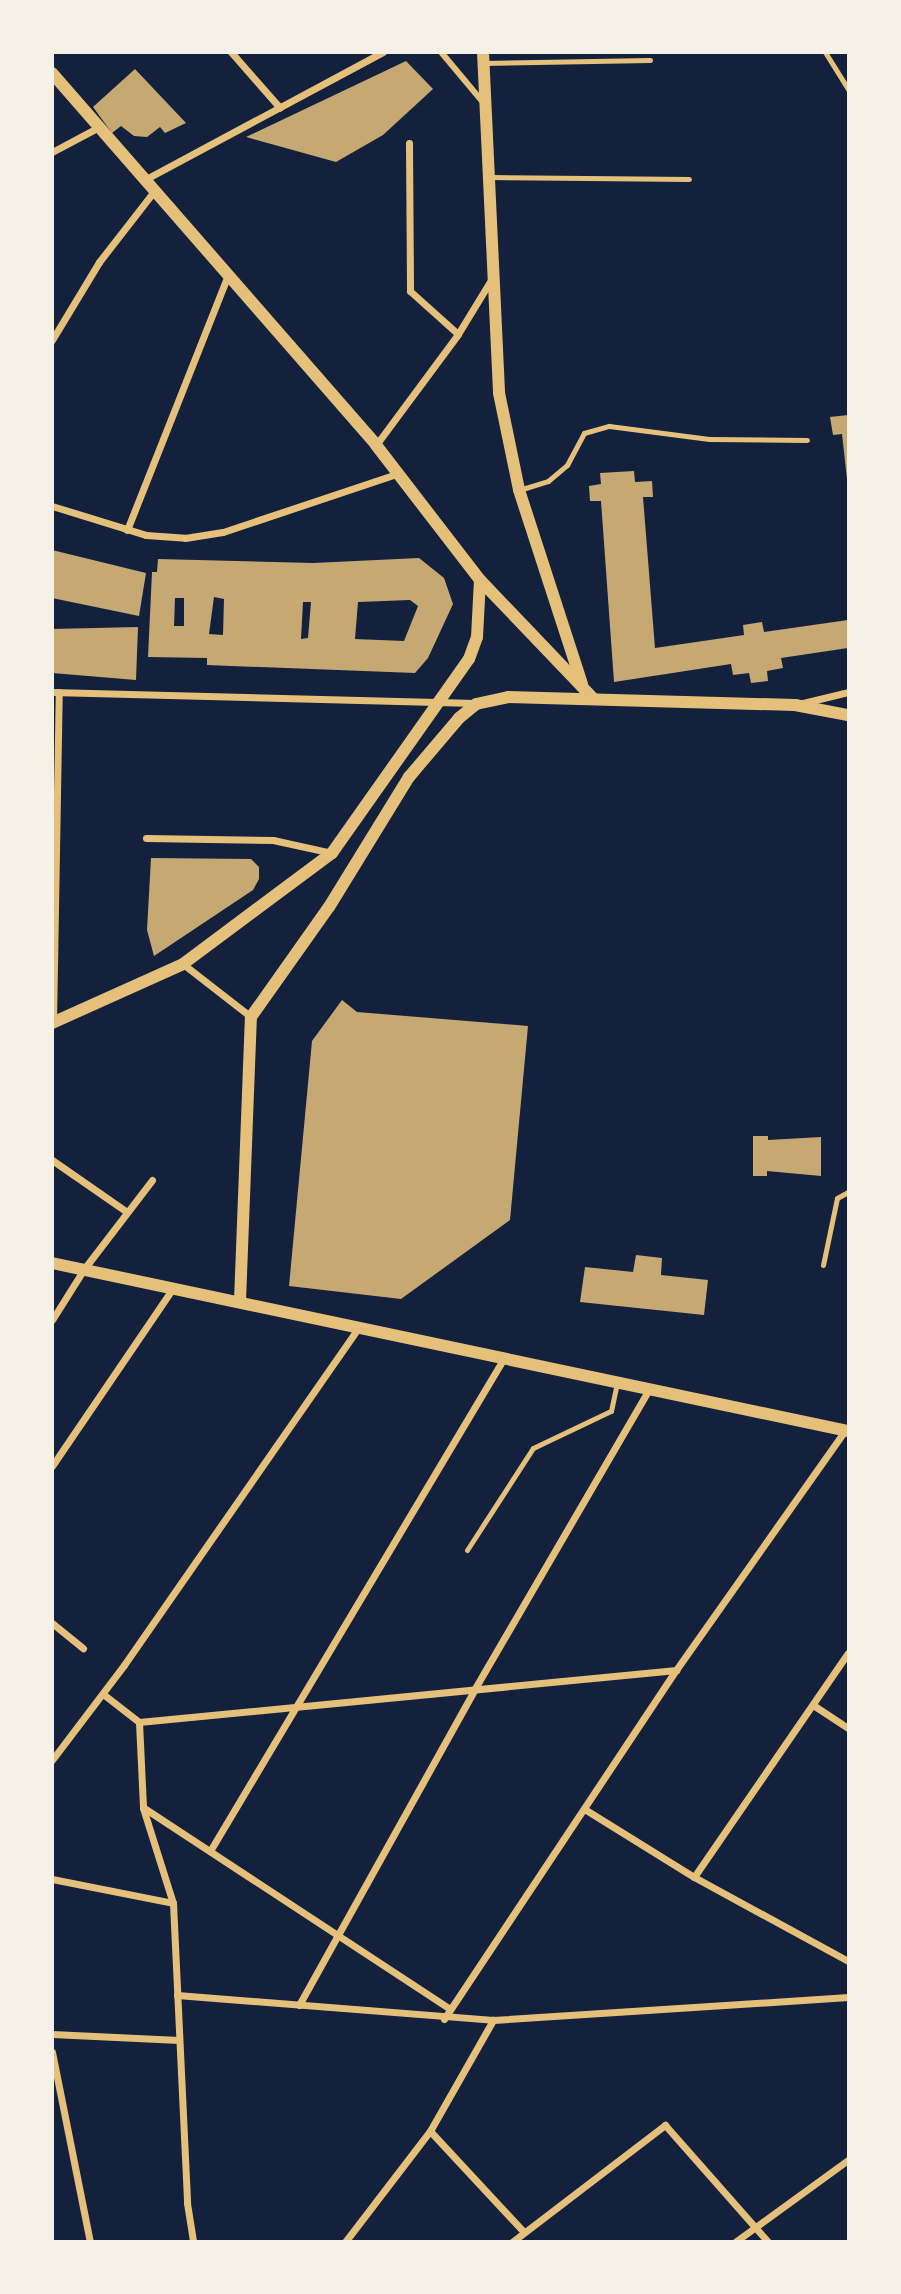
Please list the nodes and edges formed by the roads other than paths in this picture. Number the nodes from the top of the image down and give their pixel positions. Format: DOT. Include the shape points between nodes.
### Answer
graph roads {
  1 [pos="231,52"];
  2 [pos="383,52"];
  3 [pos="441,52"];
  4 [pos="825,52"];
  5 [pos="483,58"];
  6 [pos="650,60"];
  7 [pos="52,74"];
  8 [pos="849,89"];
  9 [pos="486,105"];
  10 [pos="279,108"];
  11 [pos="99,127"];
  12 [pos="409,143"];
  13 [pos="52,152"];
  14 [pos="489,177"];
  15 [pos="146,179"];
  16 [pos="689,179"];
  17 [pos="156,190"];
  18 [pos="229,273"];
  19 [pos="491,279"];
  20 [pos="458,334"];
  21 [pos="52,340"];
  22 [pos="807,440"];
  23 [pos="376,445"];
  24 [pos="400,473"];
  25 [pos="519,490"];
  26 [pos="52,506"];
  27 [pos="127,530"];
  28 [pos="480,580"];
  29 [pos="56,692"];
  30 [pos="849,692"];
  31 [pos="588,693"];
  32 [pos="439,701"];
  33 [pos="476,704"];
  34 [pos="795,705"];
  35 [pos="849,715"];
  36 [pos="146,838"];
  37 [pos="332,853"];
  38 [pos="183,964"];
  39 [pos="251,1017"];
  40 [pos="52,1023"];
  41 [pos="52,1160"];
  42 [pos="152,1180"];
  43 [pos="849,1192"];
  44 [pos="127,1213"];
  45 [pos="52,1263"];
  46 [pos="823,1265"];
  47 [pos="84,1269"];
  48 [pos="173,1287"];
  49 [pos="240,1301"];
  50 [pos="52,1320"];
  51 [pos="357,1330"];
  52 [pos="505,1358"];
  53 [pos="617,1380"];
  54 [pos="651,1388"];
  55 [pos="847,1431"];
  56 [pos="52,1466"];
  57 [pos="467,1550"];
  58 [pos="52,1623"];
  59 [pos="83,1648"];
  60 [pos="849,1653"];
  61 [pos="676,1670"];
  62 [pos="474,1690"];
  63 [pos="103,1694"];
  64 [pos="813,1705"];
  65 [pos="299,1706"];
  66 [pos="139,1722"];
  67 [pos="849,1728"];
  68 [pos="52,1759"];
  69 [pos="143,1808"];
  70 [pos="586,1810"];
  71 [pos="210,1851"];
  72 [pos="694,1877"];
  73 [pos="52,1879"];
  74 [pos="173,1903"];
  75 [pos="340,1936"];
  76 [pos="849,1961"];
  77 [pos="177,1995"];
  78 [pos="849,1997"];
  79 [pos="299,2005"];
  80 [pos="450,2009"];
  81 [pos="444,2019"];
  82 [pos="493,2020"];
  83 [pos="52,2034"];
  84 [pos="179,2040"];
  85 [pos="52,2052"];
  86 [pos="430,2131"];
  87 [pos="849,2160"];
  88 [pos="757,2227"];
  89 [pos="523,2231"];
  90 [pos="90,2242"];
  91 [pos="193,2242"];
  92 [pos="345,2242"];
  93 [pos="512,2242"];
  94 [pos="735,2242"];
  95 [pos="768,2242"];
  1 -- 10 [label="street"];
  2 -- 10 [label="street"];
  3 -- 9 [label="street"];
  4 -- 8 [label="lane"];
  5 -- 6 [label="lane"];
  5 -- 9 [label="street"];
  7 -- 11 [label="street"];
  9 -- 14 [label="street"];
  10 -- 15 [label="street"];
  11 -- 13 [label="street"];
  11 -- 15 [label="street"];
  12 -- 20 [label="street" via="410,291"];
  14 -- 16 [label="lane"];
  14 -- 19 [label="street"];
  15 -- 17 [label="street"];
  17 -- 18 [label="street"];
  17 -- 21 [label="street" via="99,262"];
  18 -- 23 [label="street"];
  18 -- 27 [label="street"];
  19 -- 20 [label="street"];
  19 -- 25 [label="street" via="499,393"];
  20 -- 23 [label="street"];
  22 -- 25 [label="lane" via="709,439 609,426 584,433 567,465 548,481"];
  23 -- 24 [label="street"];
  24 -- 27 [label="street" via="204,536 165,538"];
  24 -- 28 [label="street"];
  25 -- 31 [label="street"];
  26 -- 27 [label="street"];
  28 -- 31 [label="street"];
  28 -- 32 [label="street" via="477,637"];
  29 -- 32 [label="street"];
  29 -- 40 [label="street"];
  30 -- 34 [label="street"];
  31 -- 33 [label="street"];
  31 -- 34 [label="street"];
  32 -- 33 [label="street"];
  32 -- 37 [label="street"];
  33 -- 39 [label="street" via="409,777 329,907"];
  34 -- 35 [label="street"];
  36 -- 37 [label="street" via="273,840"];
  37 -- 38 [label="street"];
  38 -- 39 [label="street"];
  38 -- 40 [label="street"];
  39 -- 49 [label="street"];
  41 -- 44 [label="street"];
  42 -- 44 [label="street"];
  43 -- 46 [label="lane" via="837,1198"];
  44 -- 47 [label="street"];
  45 -- 47 [label="street"];
  47 -- 48 [label="street"];
  47 -- 50 [label="street"];
  48 -- 49 [label="street"];
  48 -- 56 [label="street"];
  49 -- 51 [label="street"];
  51 -- 52 [label="street"];
  51 -- 63 [label="street"];
  52 -- 53 [label="street"];
  52 -- 65 [label="street"];
  53 -- 54 [label="street"];
  53 -- 57 [label="lane" via="611,1411 533,1448"];
  54 -- 55 [label="street"];
  54 -- 62 [label="street"];
  55 -- 61 [label="street"];
  58 -- 59 [label="street"];
  60 -- 64 [label="street"];
  61 -- 62 [label="street"];
  61 -- 70 [label="street"];
  62 -- 65 [label="street"];
  62 -- 75 [label="street"];
  63 -- 66 [label="street"];
  63 -- 68 [label="street"];
  64 -- 67 [label="street"];
  64 -- 72 [label="street"];
  65 -- 66 [label="street"];
  65 -- 71 [label="street"];
  66 -- 69 [label="street"];
  69 -- 71 [label="street"];
  69 -- 74 [label="street"];
  70 -- 72 [label="street"];
  70 -- 80 [label="street"];
  71 -- 75 [label="street"];
  72 -- 76 [label="street"];
  73 -- 74 [label="street"];
  74 -- 77 [label="street"];
  75 -- 79 [label="street"];
  75 -- 80 [label="street"];
  77 -- 79 [label="street"];
  77 -- 84 [label="street"];
  78 -- 82 [label="street"];
  79 -- 81 [label="street"];
  80 -- 81 [label="street"];
  81 -- 82 [label="street"];
  82 -- 86 [label="street"];
  83 -- 84 [label="street"];
  84 -- 91 [label="street"];
  85 -- 90 [label="street"];
  86 -- 89 [label="street"];
  86 -- 92 [label="street"];
  87 -- 88 [label="street"];
  88 -- 89 [label="street" via="665,2125"];
  88 -- 94 [label="street"];
  88 -- 95 [label="street"];
  89 -- 93 [label="street"];
}
